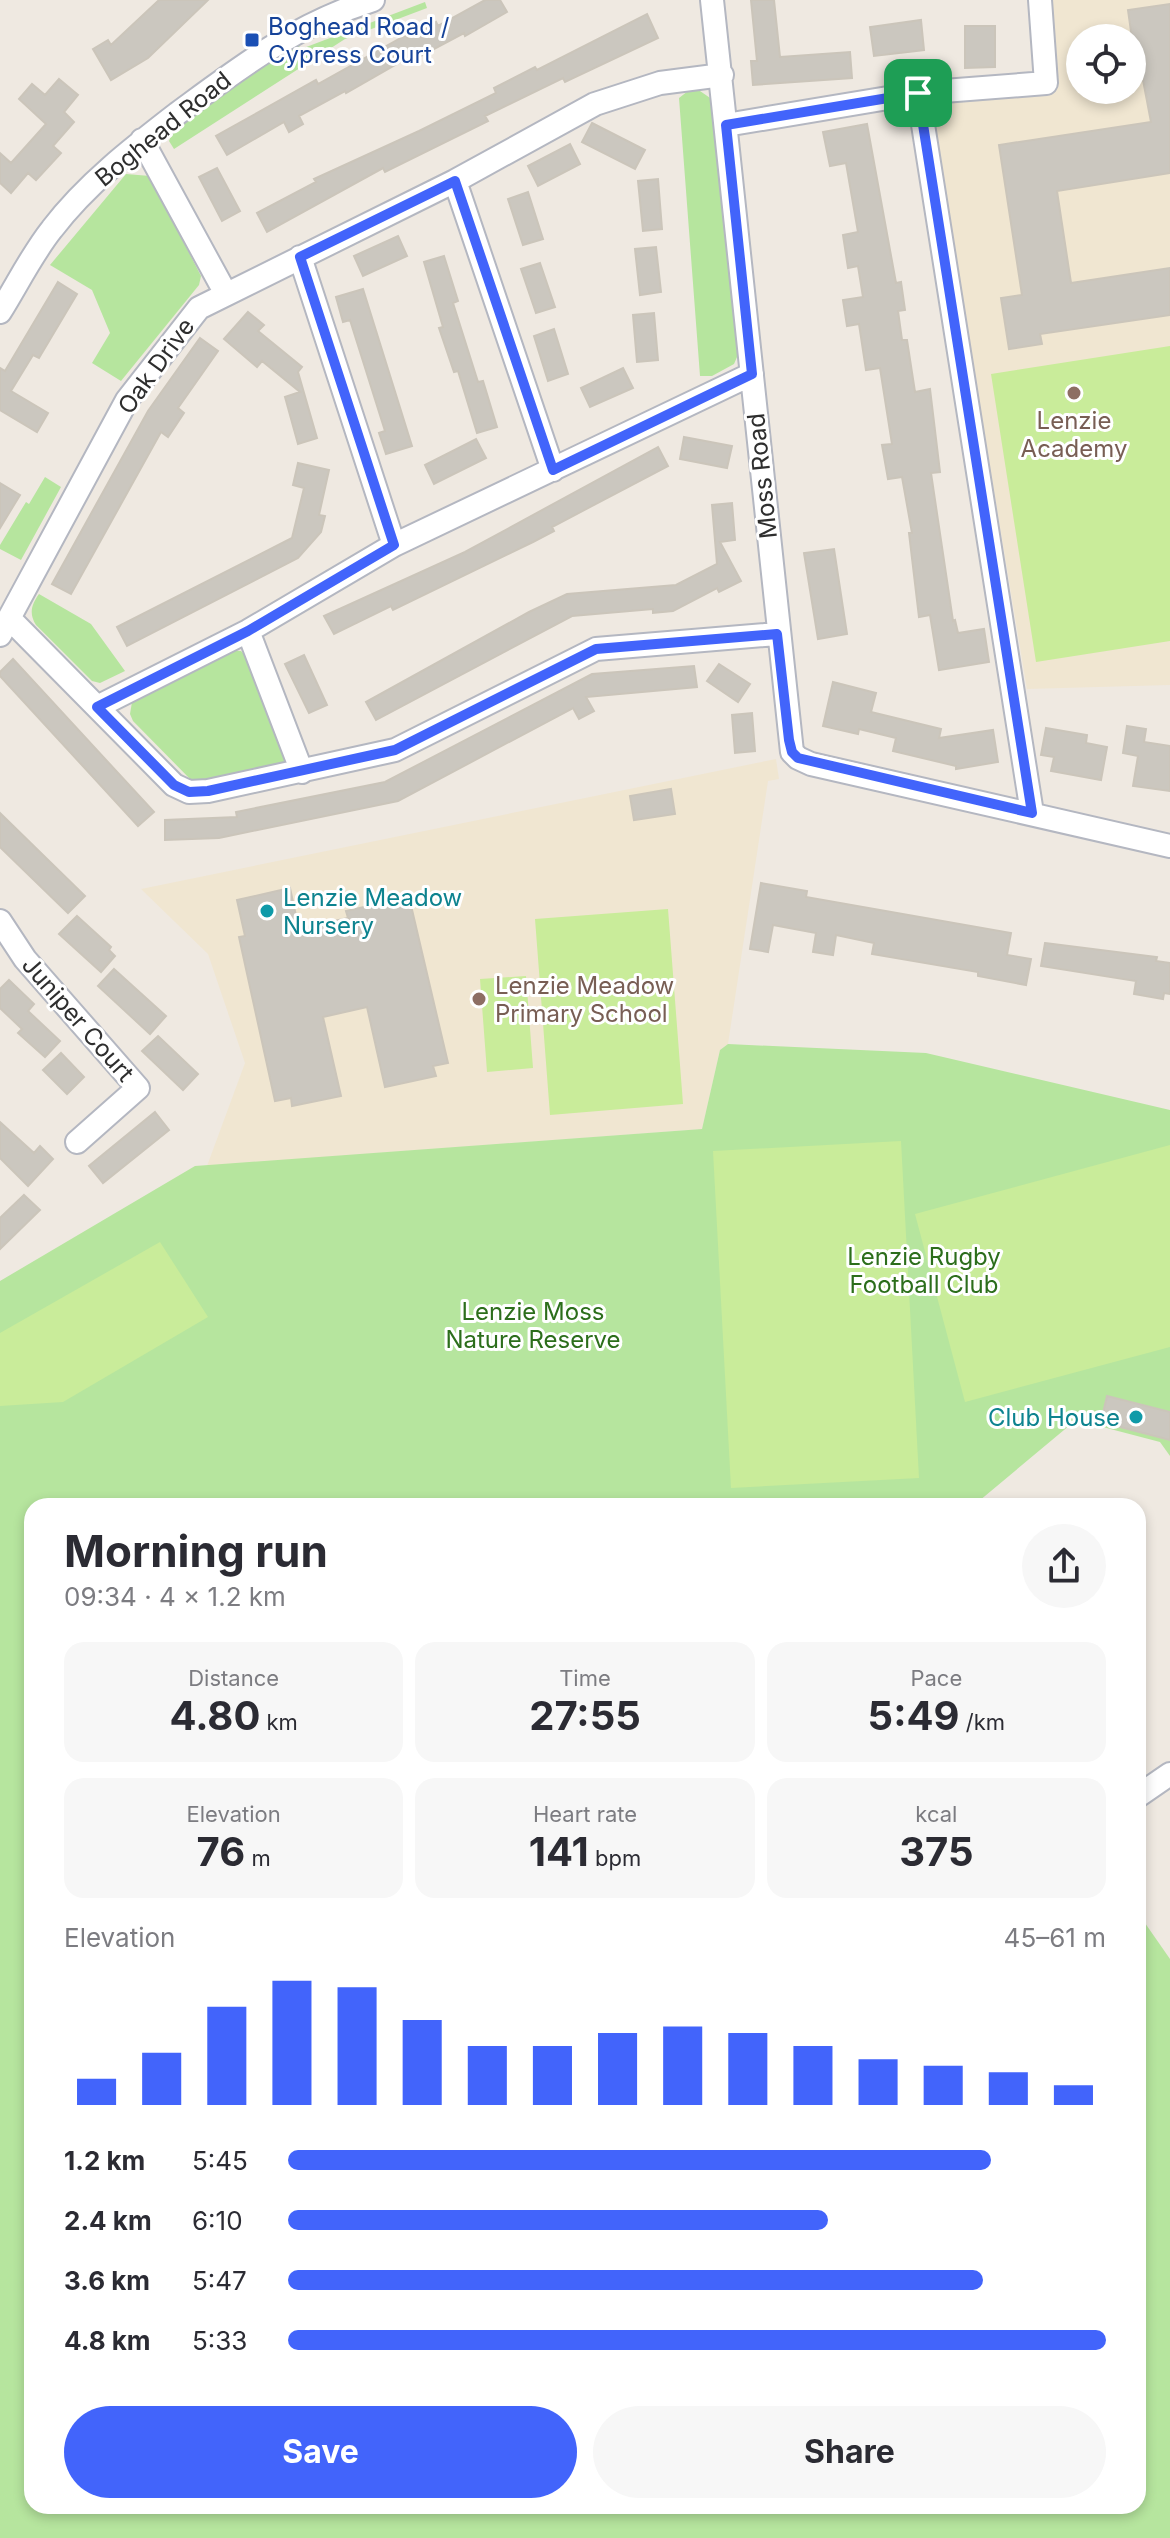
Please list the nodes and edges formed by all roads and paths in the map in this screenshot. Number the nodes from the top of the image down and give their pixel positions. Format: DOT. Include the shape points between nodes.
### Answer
graph roads {
  1 [pos="373,0"];
  2 [pos="712,0"];
  3 [pos="1040,0"];
  4 [pos="722,75"];
  5 [pos="918,93"];
  6 [pos="726,125"];
  7 [pos="142,140"];
  8 [pos="455,181"];
  9 [pos="300,257"];
  10 [pos="226,294"];
  11 [pos="0,312"];
  12 [pos="752,374"];
  13 [pos="553,470"];
  14 [pos="394,545"];
  15 [pos="5,627"];
  16 [pos="248,631"];
  17 [pos="777,634"];
  18 [pos="97,707"];
  19 [pos="302,772"];
  20 [pos="1032,813"];
  21 [pos="1170,846"];
  22 [pos="0,921"];
  23 [pos="5,947"];
  24 [pos="77,1142"];
  25 [pos="1170,1774"];
  26 [pos="1146,1790"];
  1 -- 7 [label="street, Boghead Road" via="262,50"];
  2 -- 4 [label="street, Moss Road"];
  3 -- 5 [label="street" via="1046,83"];
  4 -- 6 [label="street, Moss Road"];
  4 -- 8 [label="street, Oak Drive" via="660,83 595,104"];
  5 -- 6 [label="street"];
  5 -- 20 [label="street"];
  6 -- 12 [label="street, Moss Road"];
  7 -- 10 [label="street"];
  7 -- 11 [label="street, Boghead Road" via="52,229"];
  8 -- 9 [label="street, Oak Drive"];
  8 -- 13 [label="street"];
  9 -- 10 [label="street, Oak Drive"];
  9 -- 14 [label="street"];
  10 -- 15 [label="street, Oak Drive" via="199,308 127,400"];
  12 -- 13 [label="street"];
  12 -- 17 [label="street, Moss Road"];
  13 -- 14 [label="street"];
  14 -- 16 [label="street"];
  15 -- 18 [label="street"];
  16 -- 18 [label="street"];
  16 -- 19 [label="street"];
  17 -- 19 [label="street" via="596,649 395,750"];
  17 -- 20 [label="street, Moss Road" via="789,740 798,758"];
  18 -- 19 [label="street" via="174,785 189,792"];
  20 -- 21 [label="street"];
  22 -- 23 [label="street, Juniper Court"];
  23 -- 24 [label="street, Juniper Court" via="138,1088"];
  25 -- 26 [label="street"];
}
